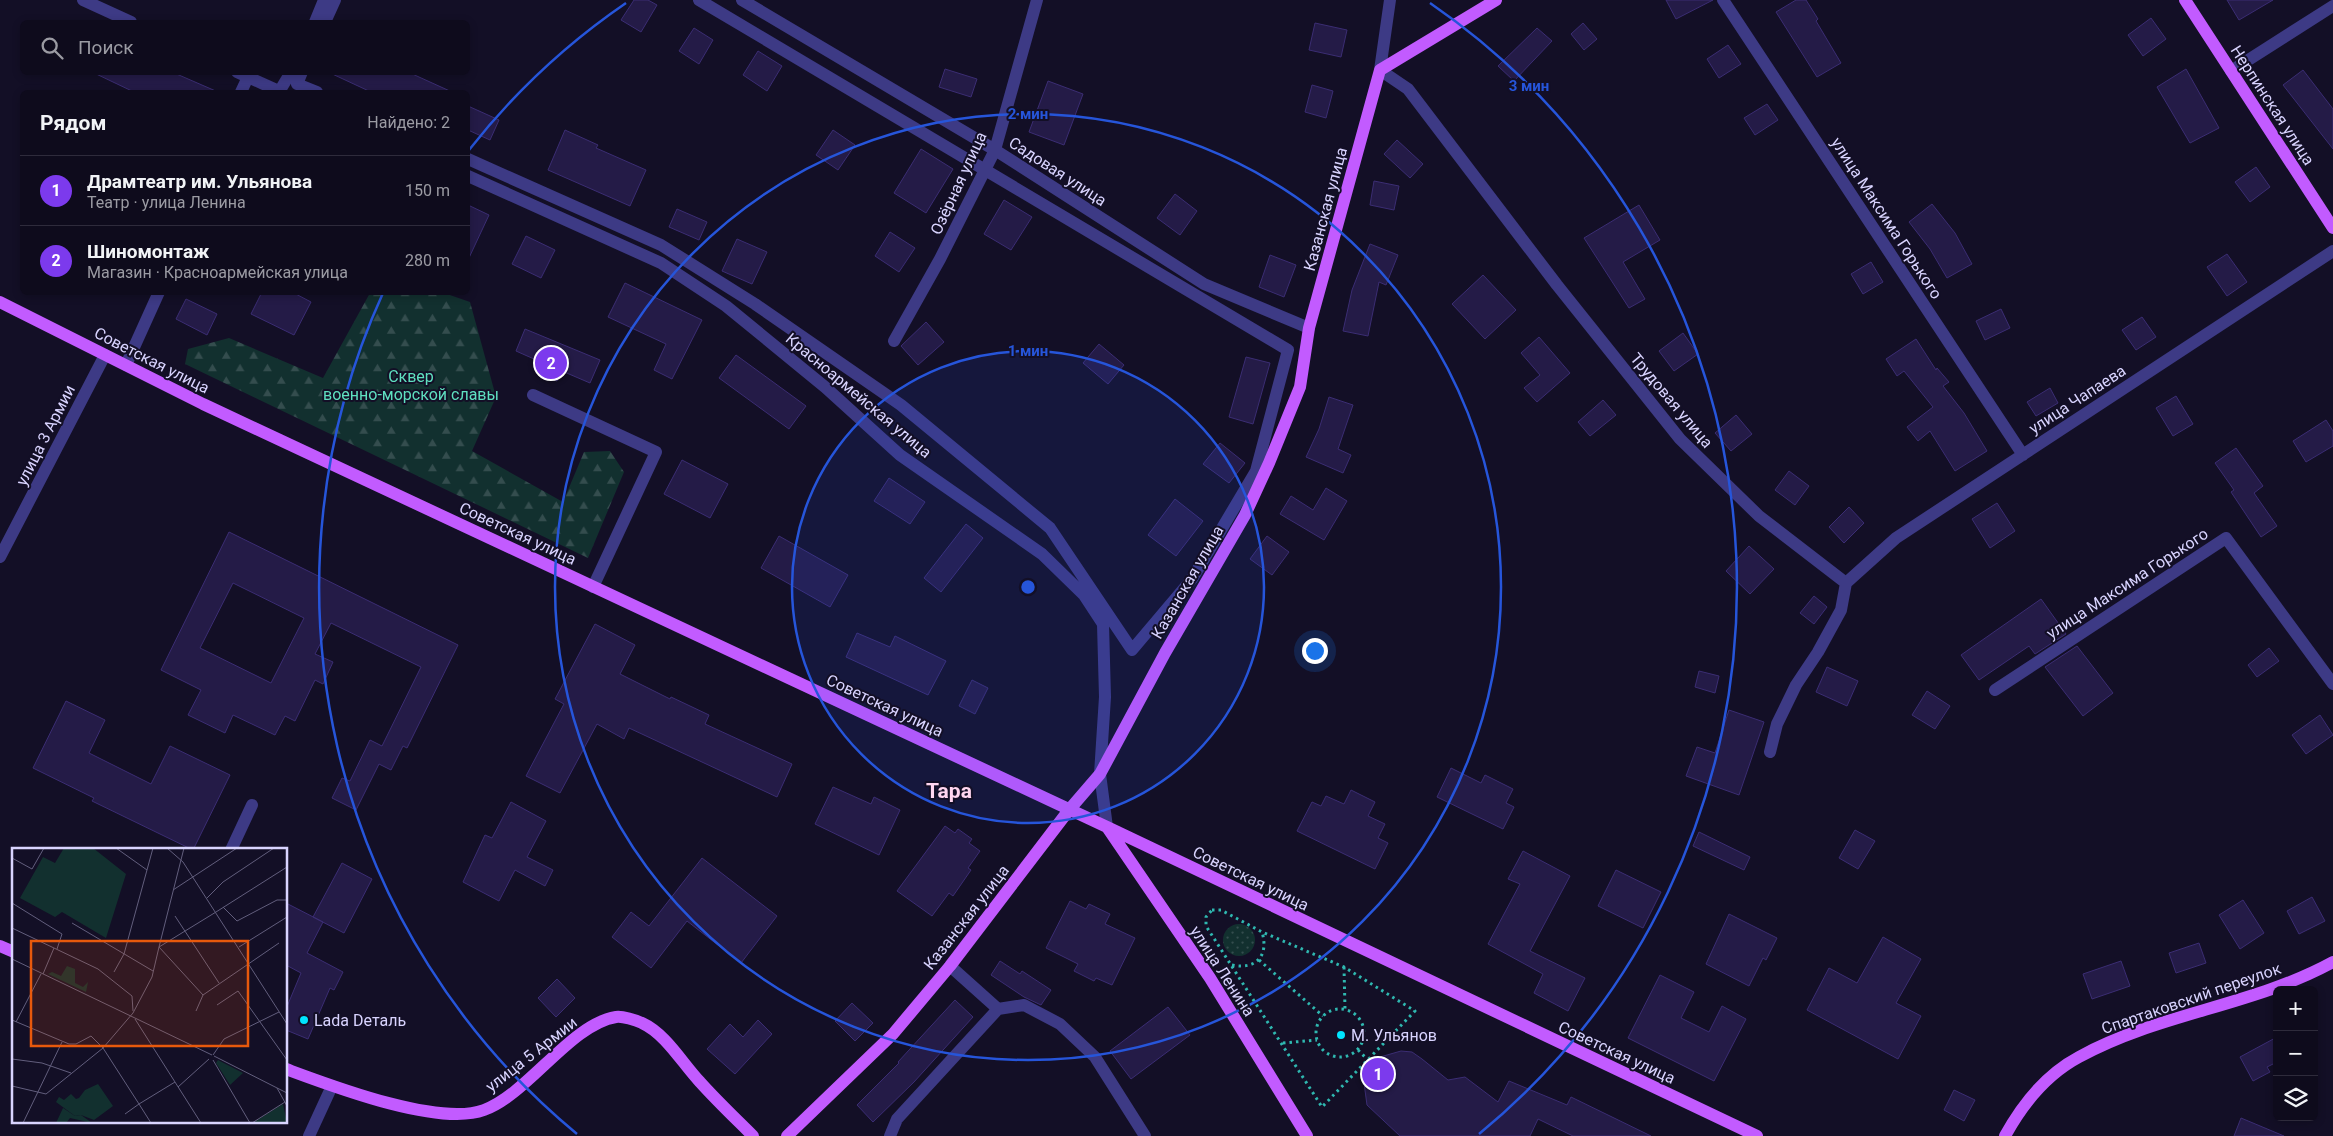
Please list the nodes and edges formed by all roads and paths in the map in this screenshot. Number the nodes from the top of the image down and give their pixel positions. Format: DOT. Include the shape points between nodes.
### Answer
graph roads {
  1 [pos="83,0"];
  2 [pos="324,0"];
  3 [pos="335,0"];
  4 [pos="699,0"];
  5 [pos="742,0"];
  6 [pos="1037,0"];
  7 [pos="1390,0"];
  8 [pos="1496,0"];
  9 [pos="1723,0"];
  10 [pos="2185,0"];
  11 [pos="2333,6"];
  12 [pos="127,20"];
  13 [pos="316,20"];
  14 [pos="326,20"];
  15 [pos="1380,70"];
  16 [pos="2231,71"];
  17 [pos="242,75"];
  18 [pos="289,75"];
  19 [pos="301,75"];
  20 [pos="242,90"];
  21 [pos="276,90"];
  22 [pos="281,90"];
  23 [pos="312,90"];
  24 [pos="995,150"];
  25 [pos="470,160"];
  26 [pos="986,169"];
  27 [pos="470,177"];
  28 [pos="2333,228"];
  29 [pos="2333,251"];
  30 [pos="158,295"];
  31 [pos="0,302"];
  32 [pos="1309,328"];
  33 [pos="894,341"];
  34 [pos="105,354"];
  35 [pos="126,365"];
  36 [pos="533,395"];
  37 [pos="2023,455"];
  38 [pos="0,557"];
  39 [pos="1846,583"];
  40 [pos="593,587"];
  41 [pos="2333,684"];
  42 [pos="1995,690"];
  43 [pos="1770,752"];
  44 [pos="1100,774"];
  45 [pos="252,805"];
  46 [pos="1069,810"];
  47 [pos="1107,827"];
  48 [pos="232,848"];
  49 [pos="1262,932"];
  50 [pos="0,946"];
  51 [pos="12,951"];
  52 [pos="1259,960"];
  53 [pos="2333,962"];
  54 [pos="1232,965"];
  55 [pos="950,966"];
  56 [pos="1344,967"];
  57 [pos="998,1009"];
  58 [pos="1345,1009"];
  59 [pos="1323,1016"];
  60 [pos="1316,1040"];
  61 [pos="1283,1044"];
  62 [pos="1358,1050"];
  63 [pos="1368,1060"];
  64 [pos="288,1070"];
  65 [pos="332,1086"];
  66 [pos="309,1136"];
  67 [pos="753,1136"];
  68 [pos="786,1136"];
  69 [pos="890,1136"];
  70 [pos="1145,1136"];
  71 [pos="1307,1136"];
  72 [pos="1757,1136"];
  73 [pos="2005,1136"];
  1 -- 12 [label="street"];
  2 -- 13 [label="street"];
  3 -- 14 [label="street"];
  4 -- 26 [label="street"];
  5 -- 24 [label="street, Садовая улица"];
  6 -- 24 [label="street, Озёрная улица"];
  7 -- 15 [label="street"];
  8 -- 15 [label="main road"];
  9 -- 37 [label="street, улица Максима Горького"];
  10 -- 16 [label="main road, Нерпинская улица"];
  11 -- 16 [label="street"];
  15 -- 32 [label="main road, Казанская улица"];
  15 -- 39 [label="street, Трудовая улица" via="1408,89 1557,285 1680,439 1759,516"];
  16 -- 28 [label="main road, Нерпинская улица"];
  17 -- 20 [label="street"];
  17 -- 21 [label="street"];
  18 -- 22 [label="street"];
  19 -- 23 [label="street" via="297,84"];
  24 -- 26 [label="street, Озёрная улица"];
  24 -- 32 [label="street, Садовая улица" via="1204,284"];
  25 -- 26 [label="street" via="661,245 755,304 901,405 1050,528 1132,650 1192,579 1256,471 1288,350"];
  26 -- 33 [label="street, Озёрная улица"];
  27 -- 44 [label="street, Красноармейская улица" via="661,263 726,306 825,387 900,455 1042,554 1084,596 1103,624 1106,697"];
  29 -- 37 [label="street, улица Чапаева"];
  30 -- 35 [label="street"];
  31 -- 34 [label="main road, Советская улица"];
  32 -- 44 [label="main road, Казанская улица" via="1300,387 1245,515 1164,653"];
  34 -- 35 [label="main road, Советская улица"];
  34 -- 38 [label="street, улица 3 Армии"];
  35 -- 40 [label="main road, Советская улица"];
  36 -- 40 [label="street" via="656,452"];
  37 -- 39 [label="street, улица Чапаева" via="1896,538"];
  39 -- 43 [label="street" via="1841,610 1796,685 1778,724"];
  40 -- 46 [label="main road, Советская улица"];
  41 -- 42 [label="street, улица Максима Горького" via="2226,538"];
  44 -- 46 [label="main road, Казанская улица"];
  44 -- 47 [label="street, Красноармейская улица"];
  45 -- 48 [label="street"];
  46 -- 47 [label="main road, Советская улица"];
  46 -- 55 [label="main road, Казанская улица"];
  47 -- 71 [label="main road, улица Ленина" via="1210,978"];
  47 -- 72 [label="main road, Советская улица"];
  49 -- 52 [label="path" via="1266,943"];
  49 -- 54 [label="path" via="1221,910 1209,913 1206,926"];
  49 -- 56 [label="path"];
  50 -- 51 [label="main road"];
  52 -- 54 [label="path" via="1242,967"];
  52 -- 59 [label="path"];
  53 -- 73 [label="main road, Спартаковский переулок" via="2269,990 2137,1031 2078,1057 2043,1084"];
  54 -- 61 [label="path"];
  55 -- 57 [label="street"];
  55 -- 68 [label="main road, Казанская улица" via="893,1034"];
  56 -- 58 [label="path"];
  56 -- 63 [label="path" via="1415,1011"];
  57 -- 69 [label="street" via="897,1119"];
  57 -- 70 [label="street" via="1024,1005 1060,1024 1095,1057"];
  58 -- 59 [label="path" via="1329,1011"];
  58 -- 62 [label="path" via="1360,1018 1364,1026 1365,1034"];
  59 -- 60 [label="path" via="1316,1031"];
  60 -- 61 [label="path"];
  60 -- 62 [label="path" via="1320,1048 1334,1057 1351,1055"];
  61 -- 63 [label="path" via="1322,1107"];
  62 -- 63 [label="path"];
  64 -- 65 [label="main road, улица 5 Армии"];
  65 -- 66 [label="street"];
  65 -- 67 [label="main road, улица 5 Армии" via="412,1108 454,1114 484,1110 509,1094 593,1025 618,1016 642,1023 663,1039 699,1082"];
}
